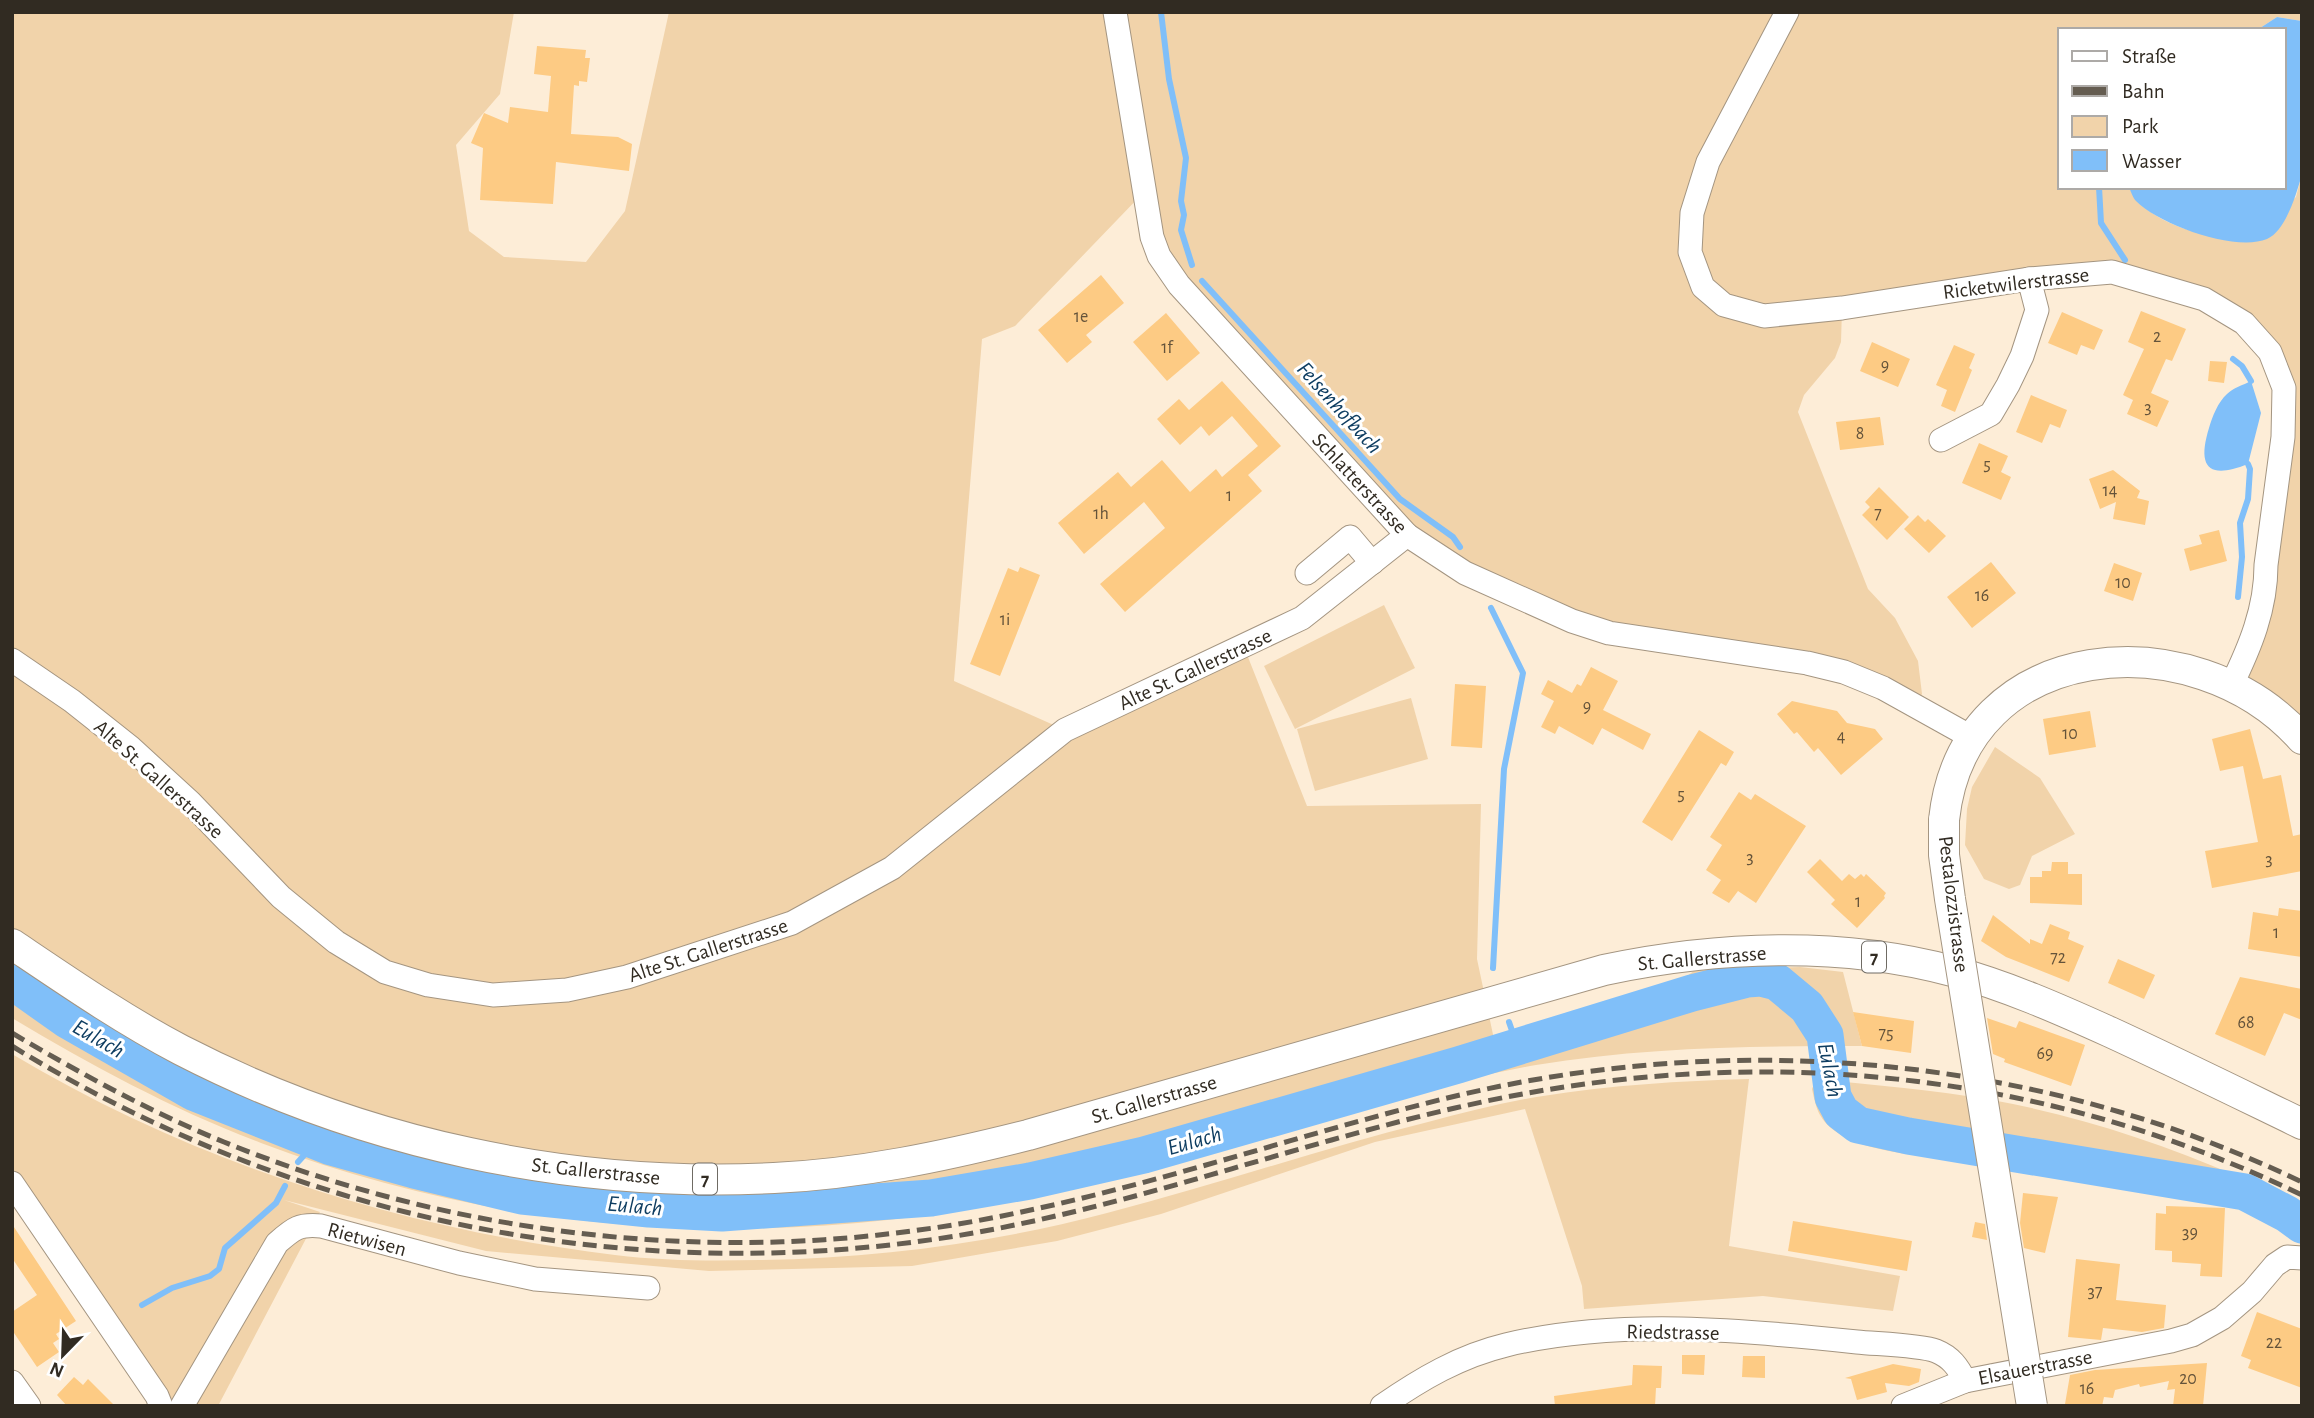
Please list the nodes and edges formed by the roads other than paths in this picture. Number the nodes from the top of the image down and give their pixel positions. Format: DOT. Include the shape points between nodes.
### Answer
graph roads {
  1 [pos="1115,12"];
  2 [pos="1787,12"];
  3 [pos="2029,279"];
  4 [pos="1941,440"];
  5 [pos="1407,535"];
  6 [pos="1372,562"];
  7 [pos="1307,573"];
  8 [pos="12,660"];
  9 [pos="2231,686"];
  10 [pos="1970,737"];
  11 [pos="2302,739"];
  12 [pos="12,944"];
  13 [pos="2298,1114"];
  14 [pos="12,1183"];
  15 [pos="2302,1258"];
  16 [pos="648,1288"];
  17 [pos="1965,1381"];
  18 [pos="12,1382"];
  19 [pos="29,1406"];
  20 [pos="161,1406"];
  21 [pos="182,1406"];
  22 [pos="1382,1406"];
  23 [pos="1903,1406"];
  24 [pos="2032,1406"];
  1 -- 5 [label="street, Schlatterstrasse" via="1143,192 1159,256 1179,285"];
  2 -- 3 [label="street, Ricketwilerstrasse" via="1708,162 1692,213 1690,252 1703,287 1724,305 1764,316 1842,309"];
  3 -- 4 [label="street" via="2037,310 2008,385 1991,414"];
  3 -- 9 [label="street, Ricketwilerstrasse" via="2112,272 2159,284 2204,299 2244,323 2270,352 2284,388 2283,437 2258,621"];
  5 -- 6 [label="street, Alte St. Gallerstrasse"];
  5 -- 10 [label="street, Schlatterstrasse" via="1465,573 1572,621 1609,633 1844,672 1883,688"];
  6 -- 7 [label="street" via="1350,537"];
  6 -- 8 [label="street, Alte St. Gallerstrasse" via="1302,618 1065,730 892,868 792,923 627,977 567,990 493,995 428,985 375,966 336,942 281,897 130,747"];
  9 -- 10 [label="main road, Pestalozzistrasse" via="2182,668 2144,662 2081,665 2039,679 2008,698"];
  9 -- 11 [label="main road, Pestalozzistrasse" via="2262,703"];
  10 -- 24 [label="main road, Pestalozzistrasse, bridge" via="1951,777 1944,855"];
  12 -- 13 [label="main road, St. Gallerstrasse / 7" via="181,1050 261,1088 340,1117 460,1152 548,1168 662,1178 775,1178 965,1151 1604,970 1651,960 1758,951 1818,951 1951,971 2071,1014"];
  14 -- 20 [label="street"];
  15 -- 17 [label="street, Elsauerstrasse" via="2287,1258 2275,1265 2222,1318 2192,1335"];
  16 -- 21 [label="street, Rietwisen" via="535,1279 304,1224 277,1243"];
  17 -- 22 [label="street, Riedstrasse" via="1957,1364 1935,1351 1683,1330 1579,1332 1504,1345 1446,1366"];
  17 -- 23 [label="street, Elsauerstrasse"];
  18 -- 19 [label="street"];
}
